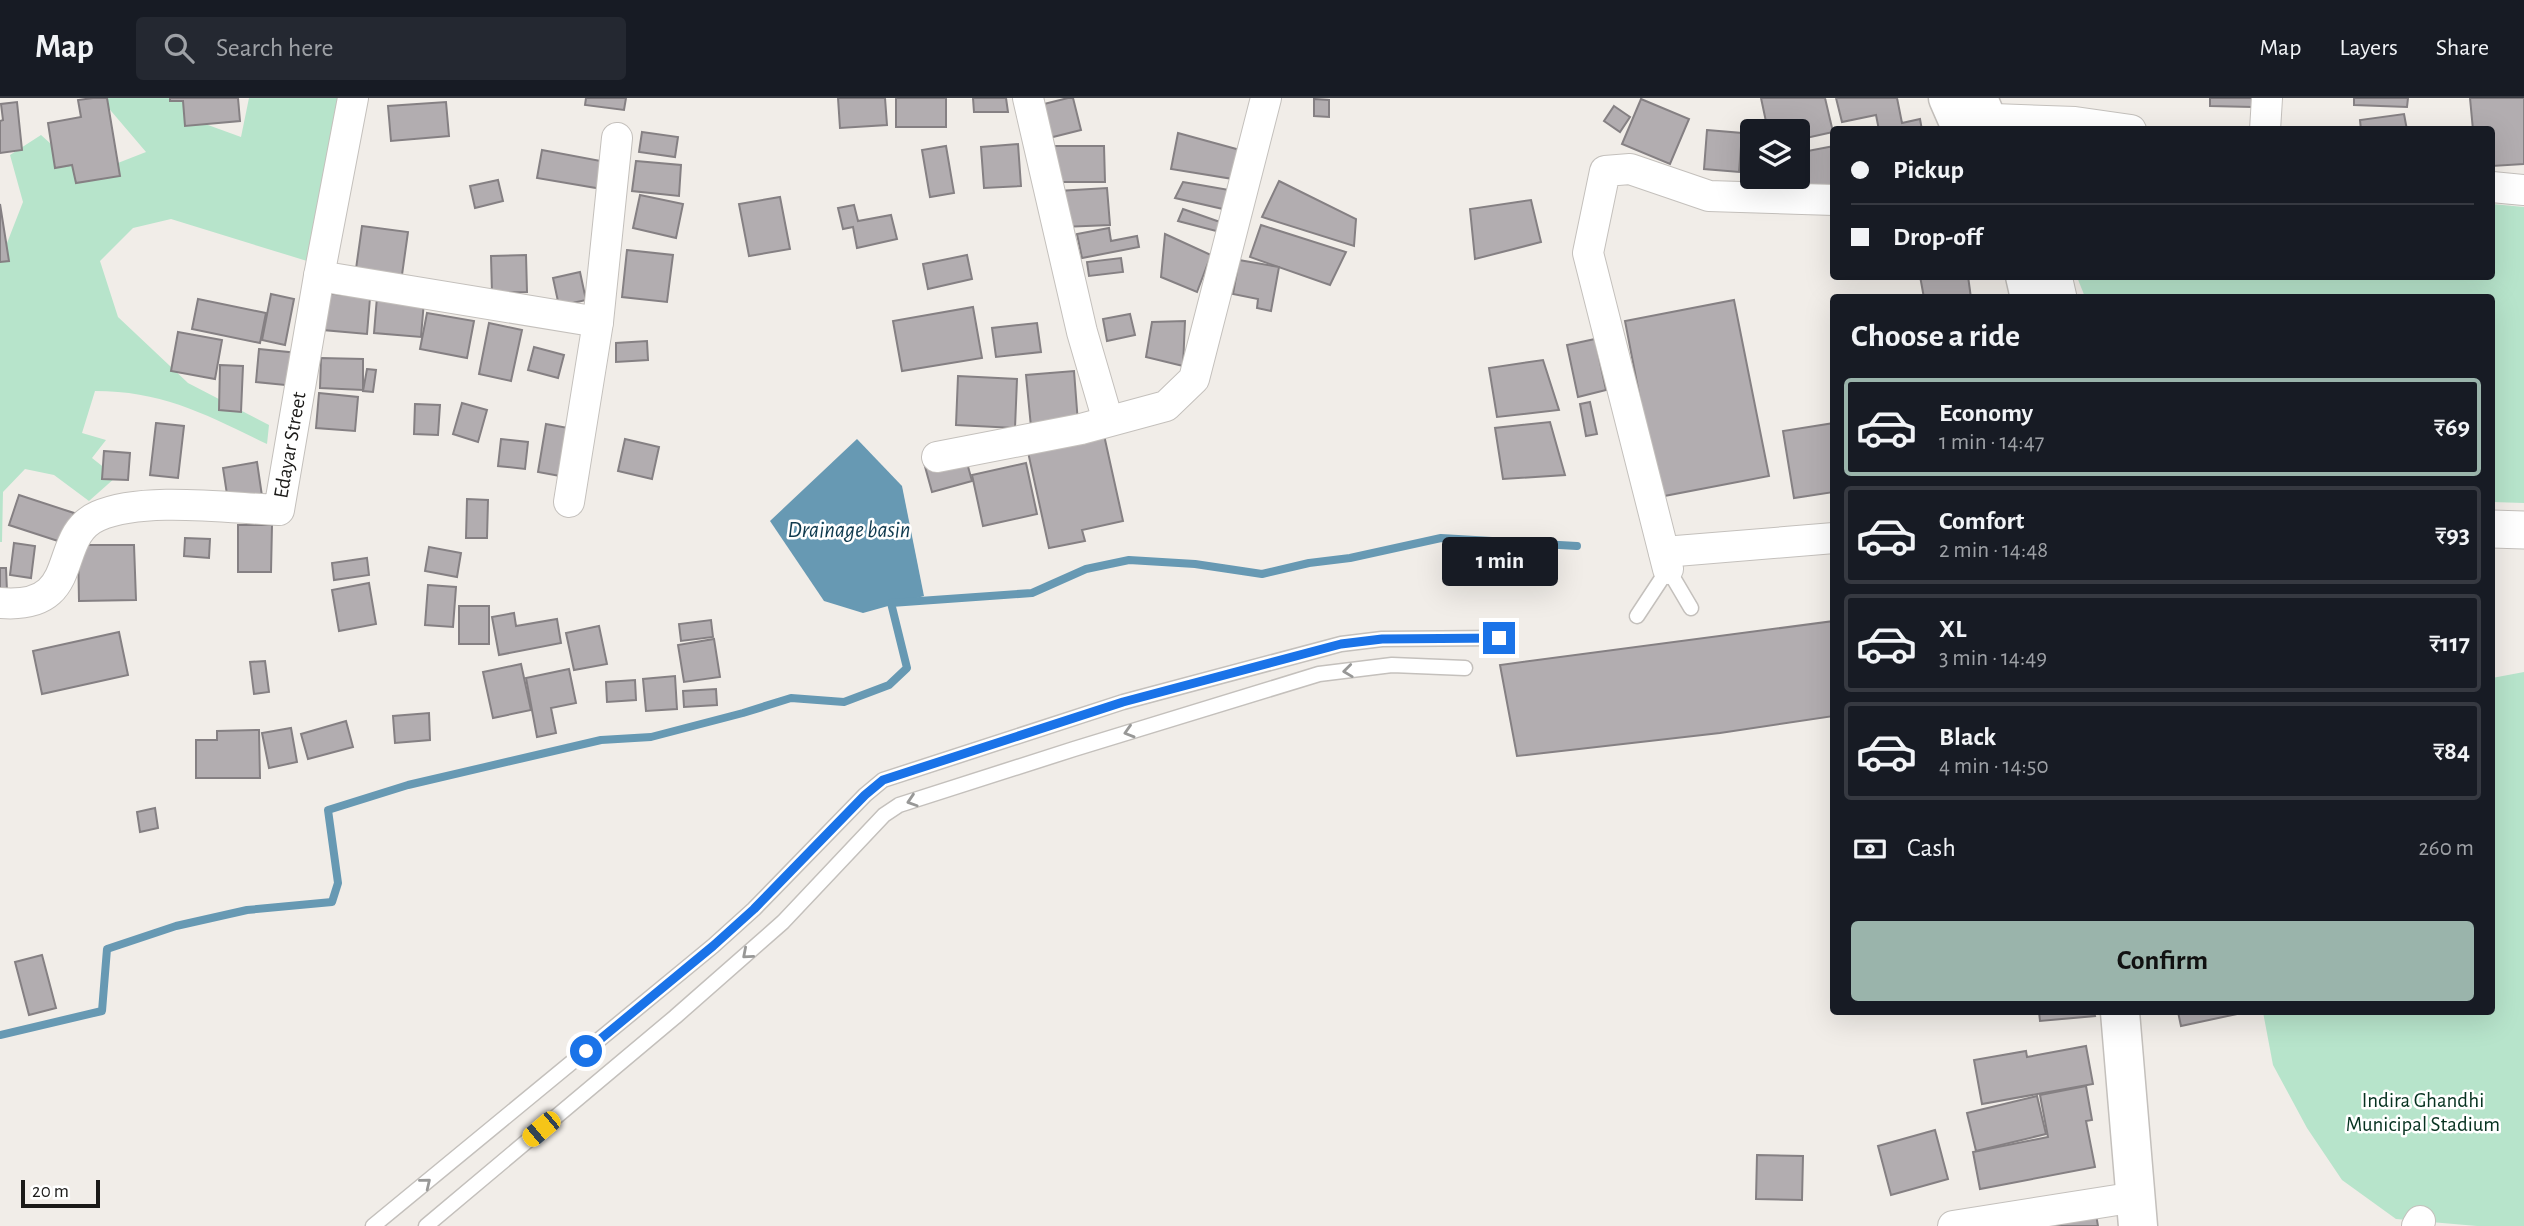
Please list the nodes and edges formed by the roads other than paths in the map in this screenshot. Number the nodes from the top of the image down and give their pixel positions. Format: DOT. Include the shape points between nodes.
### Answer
graph roads {
  1 [pos="353,98"];
  2 [pos="1028,98"];
  3 [pos="1266,98"];
  4 [pos="2267,98"];
  5 [pos="1970,115"];
  6 [pos="2103,126"];
  7 [pos="2265,126"];
  8 [pos="617,138"];
  9 [pos="2495,187"];
  10 [pos="2524,190"];
  11 [pos="1830,200"];
  12 [pos="318,276"];
  13 [pos="598,322"];
  14 [pos="1108,421"];
  15 [pos="937,457"];
  16 [pos="569,502"];
  17 [pos="2495,529"];
  18 [pos="2524,530"];
  19 [pos="1830,539"];
  20 [pos="2495,549"];
  21 [pos="2524,549"];
  22 [pos="1666,560"];
  23 [pos="0,603"];
  24 [pos="1690,608"];
  25 [pos="1637,616"];
  26 [pos="1499,638"];
  27 [pos="1376,640"];
  28 [pos="1377,667"];
  29 [pos="1465,668"];
  30 [pos="2120,1015"];
  31 [pos="2137,1212"];
  32 [pos="373,1226"];
  33 [pos="426,1226"];
  34 [pos="1953,1226"];
  1 -- 12 [label="street, Edayar Street"];
  2 -- 14 [label="street" via="1082,332"];
  3 -- 14 [label="street" via="1194,379 1166,406"];
  4 -- 7 [label="street"];
  5 -- 6 [label="street"];
  8 -- 13 [label="street"];
  9 -- 10 [label="street"];
  11 -- 22 [label="street" via="1709,196 1630,169 1605,171 1588,253"];
  12 -- 13 [label="street"];
  12 -- 23 [label="street, Edayar Street" via="279,510 145,505 97,516 76,532 60,581 20,605"];
  13 -- 16 [label="street"];
  14 -- 15 [label="street"];
  17 -- 18 [label="street"];
  19 -- 22 [label="street"];
  20 -- 21 [label="street"];
  22 -- 24 [label="lane"];
  22 -- 25 [label="lane"];
  26 -- 27 [label="lane"];
  27 -- 28 [label="lane"];
  32 -- 27 [label="lane, one-way" via="713,946 883,780 1123,702 1341,644"];
  28 -- 29 [label="lane"];
  28 -- 33 [label="lane, one-way" via="1319,674 899,805 884,815 783,922"];
  30 -- 31 [label="main road"];
  31 -- 34 [label="street"];
}
